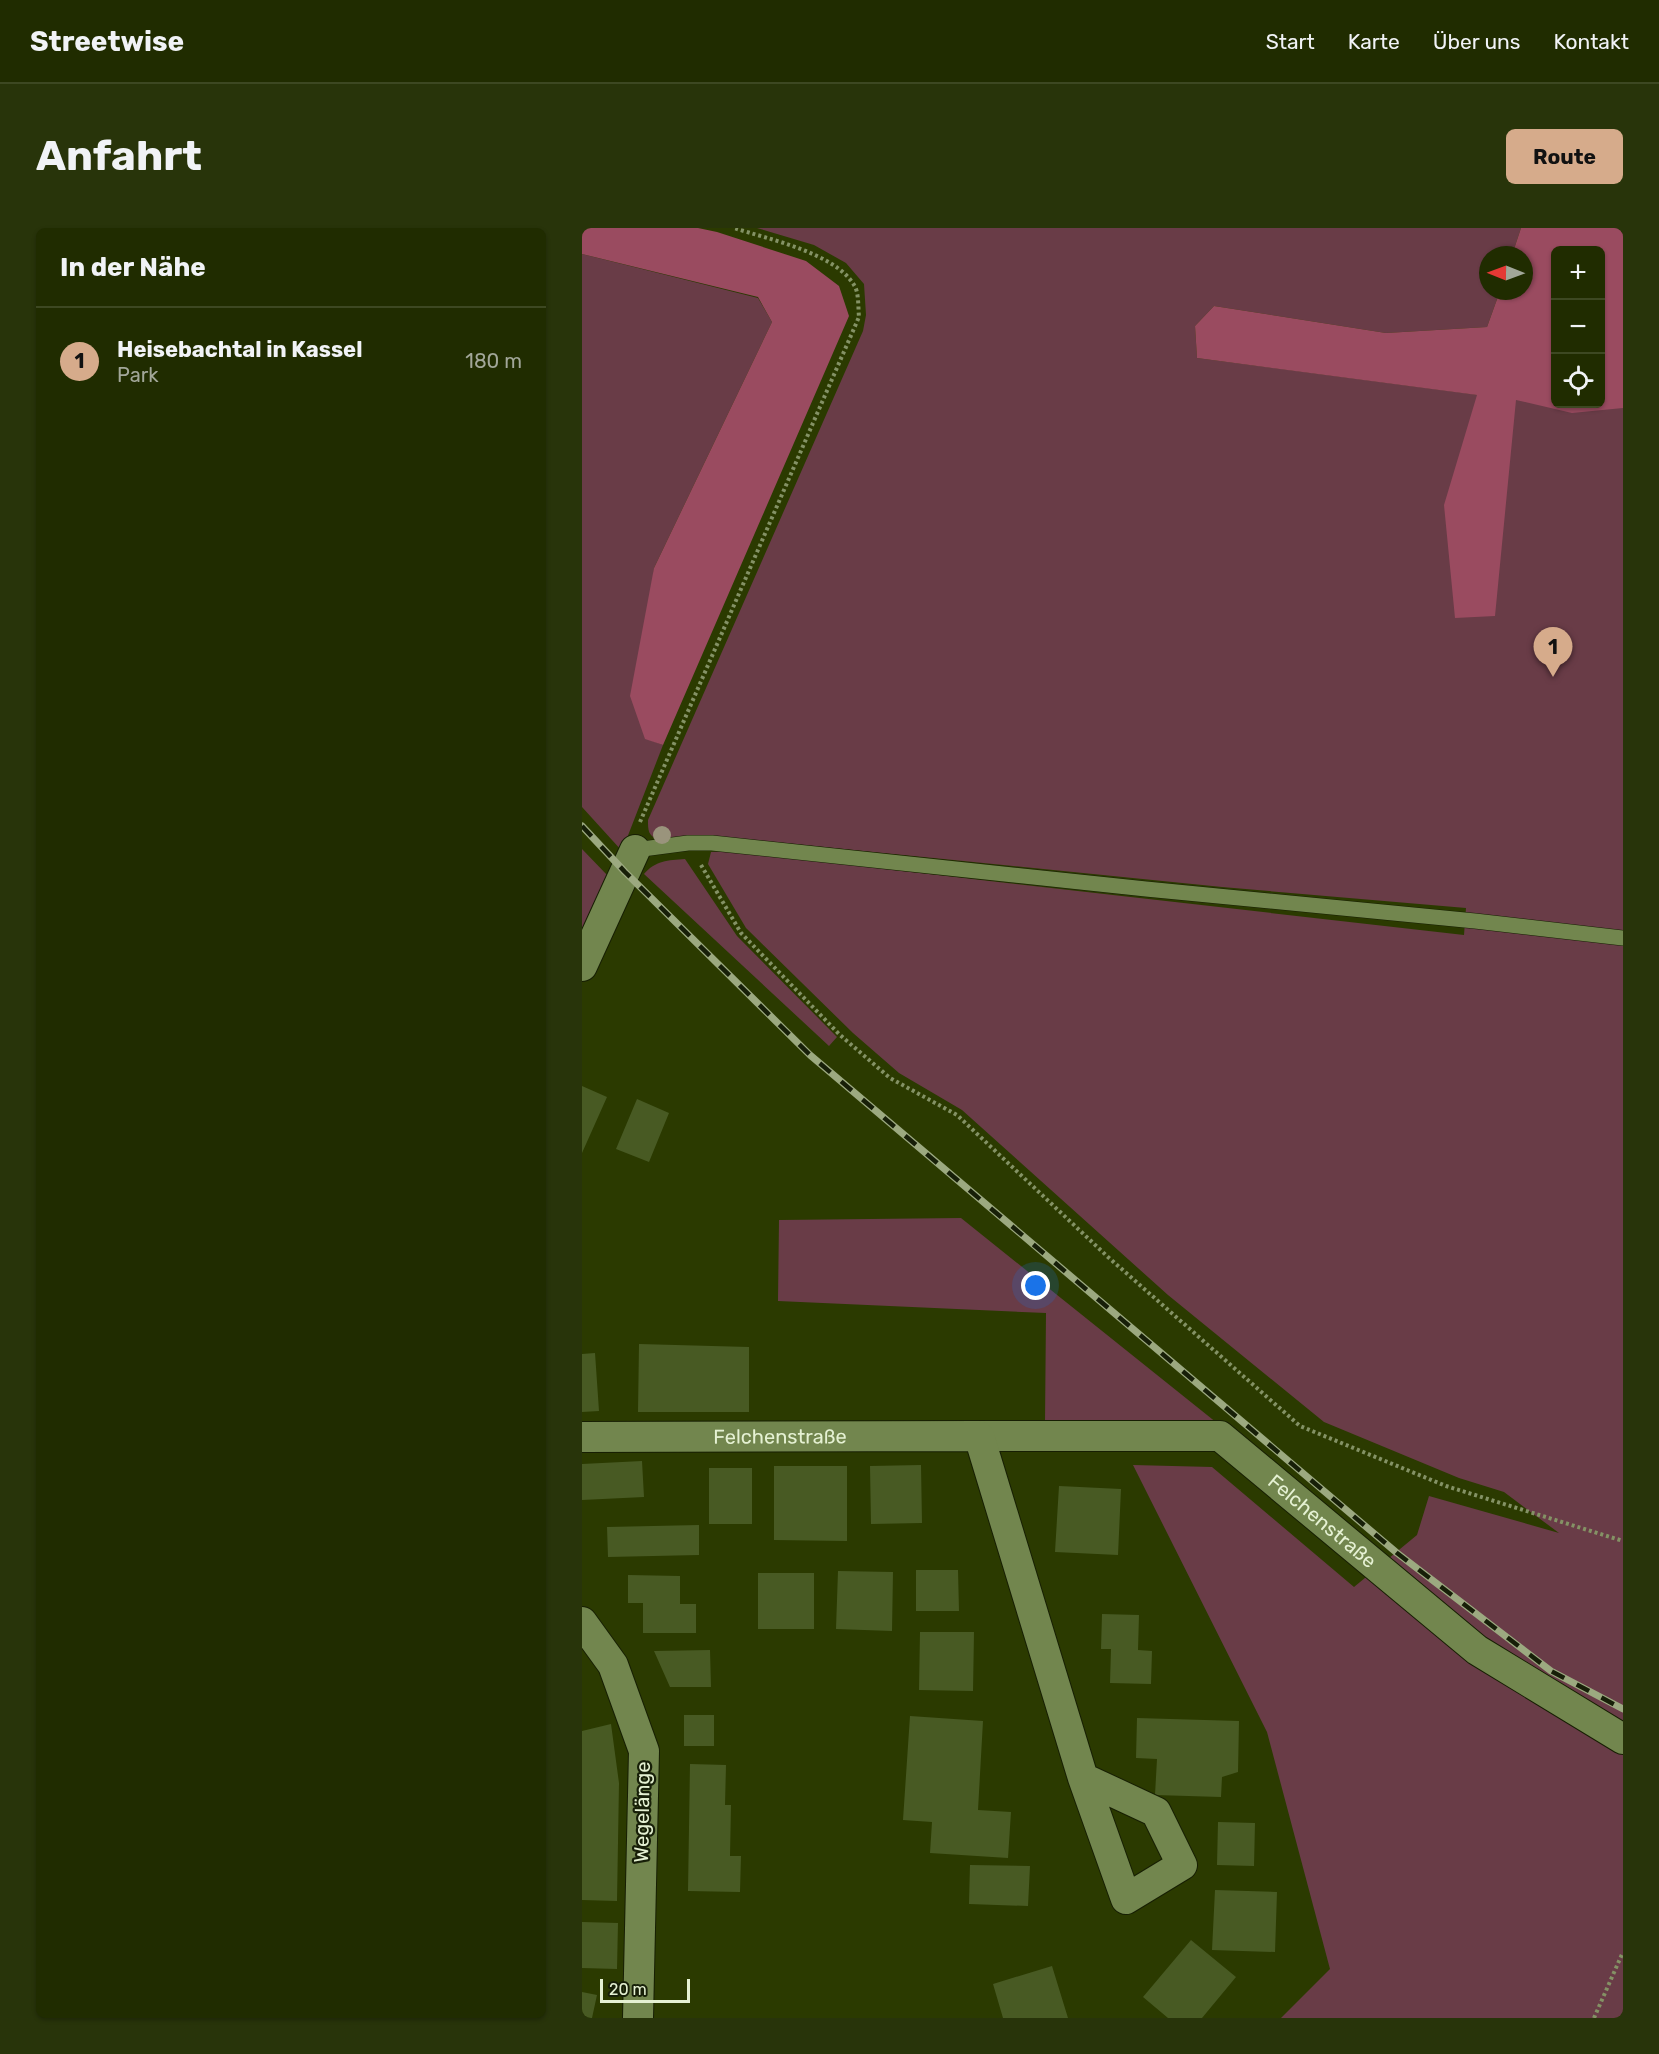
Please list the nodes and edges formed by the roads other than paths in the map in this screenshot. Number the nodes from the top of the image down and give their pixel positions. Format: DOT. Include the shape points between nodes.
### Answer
graph roads {
  1 [pos="635,850"];
  2 [pos="1623,938"];
  3 [pos="582,966"];
  4 [pos="979,1436"];
  5 [pos="582,1437"];
  6 [pos="582,1622"];
  7 [pos="1623,1738"];
  8 [pos="1083,1778"];
  9 [pos="638,2018"];
  1 -- 2 [label="lane" via="712,843"];
  1 -- 3 [label="street"];
  4 -- 5 [label="street, Felchenstraße"];
  4 -- 7 [label="street, Felchenstraße" via="1220,1436 1477,1650"];
  4 -- 8 [label="street"];
  6 -- 9 [label="street, Wegelänge" via="613,1665 644,1750"];
}
